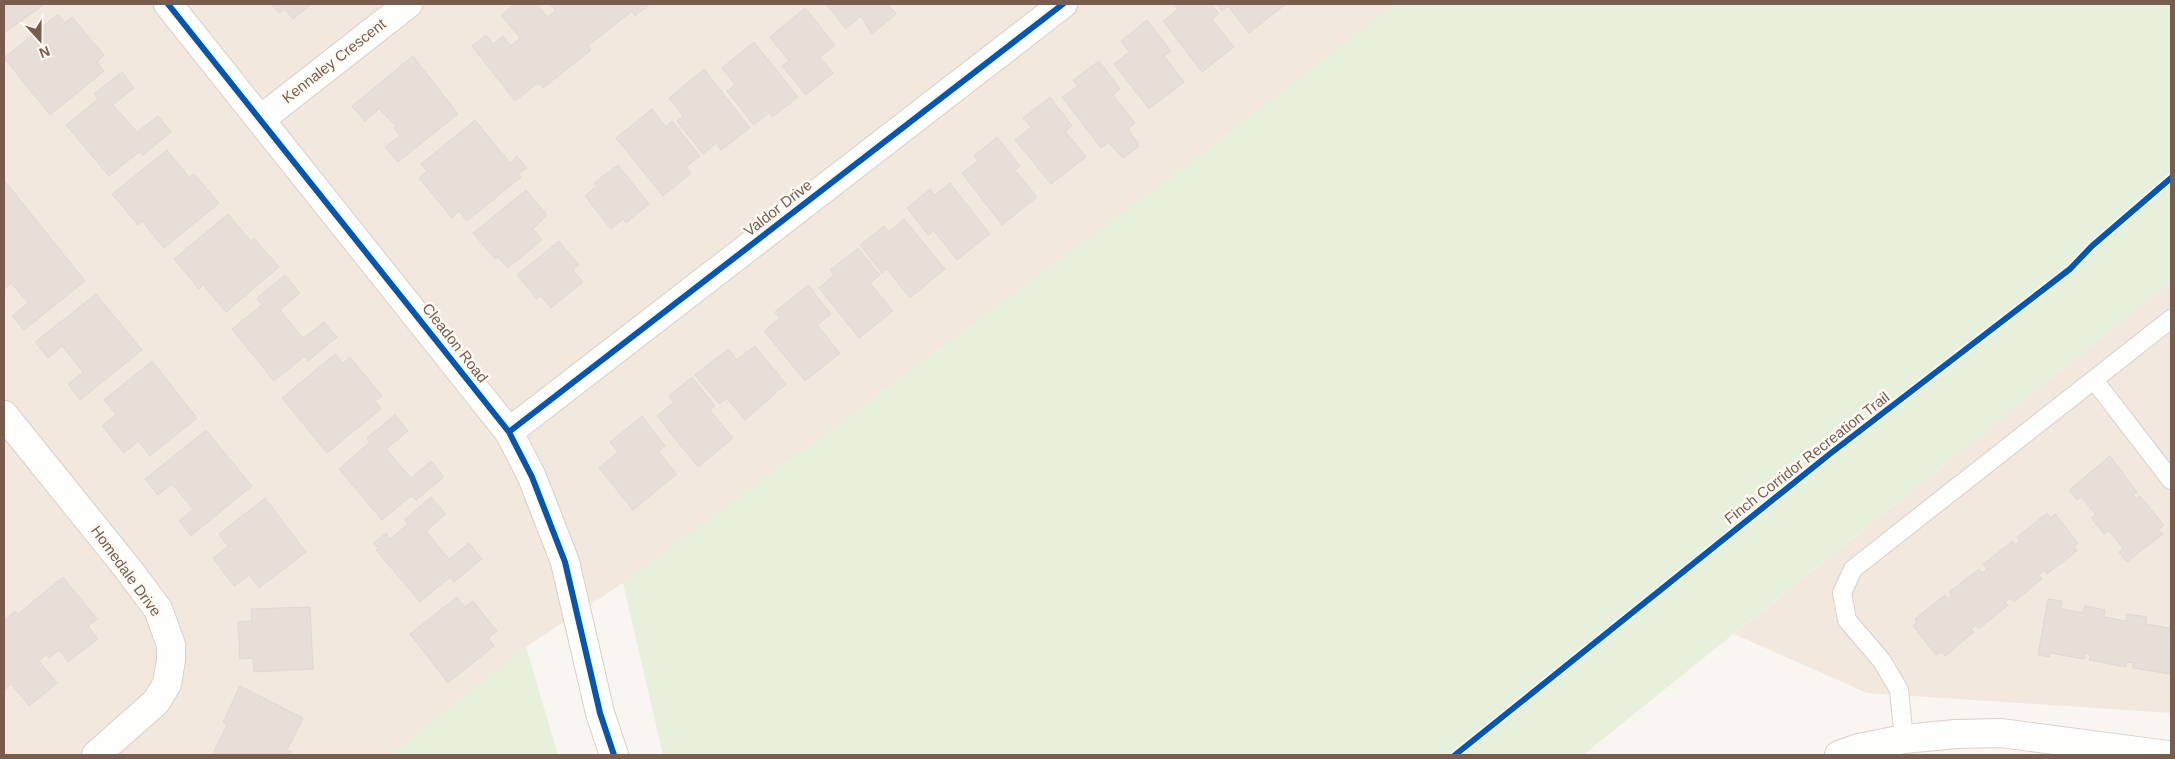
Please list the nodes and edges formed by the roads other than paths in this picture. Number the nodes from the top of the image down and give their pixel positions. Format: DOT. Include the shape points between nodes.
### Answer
graph roads {
  1 [pos="168,4"];
  2 [pos="408,4"];
  3 [pos="1063,4"];
  4 [pos="261,119"];
  5 [pos="2171,319"];
  6 [pos="2094,380"];
  7 [pos="4,415"];
  8 [pos="509,432"];
  9 [pos="2171,480"];
  10 [pos="1904,739"];
  11 [pos="96,755"];
  12 [pos="614,755"];
  13 [pos="1839,755"];
  14 [pos="2168,755"];
  1 -- 4 [label="street, Cleadon Road"];
  2 -- 4 [label="street, Kennaley Crescent"];
  3 -- 8 [label="street, Valdor Drive"];
  4 -- 8 [label="street, Cleadon Road"];
  5 -- 6 [label="lane"];
  6 -- 9 [label="lane"];
  6 -- 10 [label="lane" via="1853,569 1842,592 1847,620 1882,661 1898,690"];
  7 -- 11 [label="street, Homedale Drive" via="158,609 171,646 167,684 156,702"];
  8 -- 12 [label="street, Cleadon Road" via="532,477 565,562 600,713"];
  10 -- 13 [label="street"];
  10 -- 14 [label="street" via="2001,733"];
}
